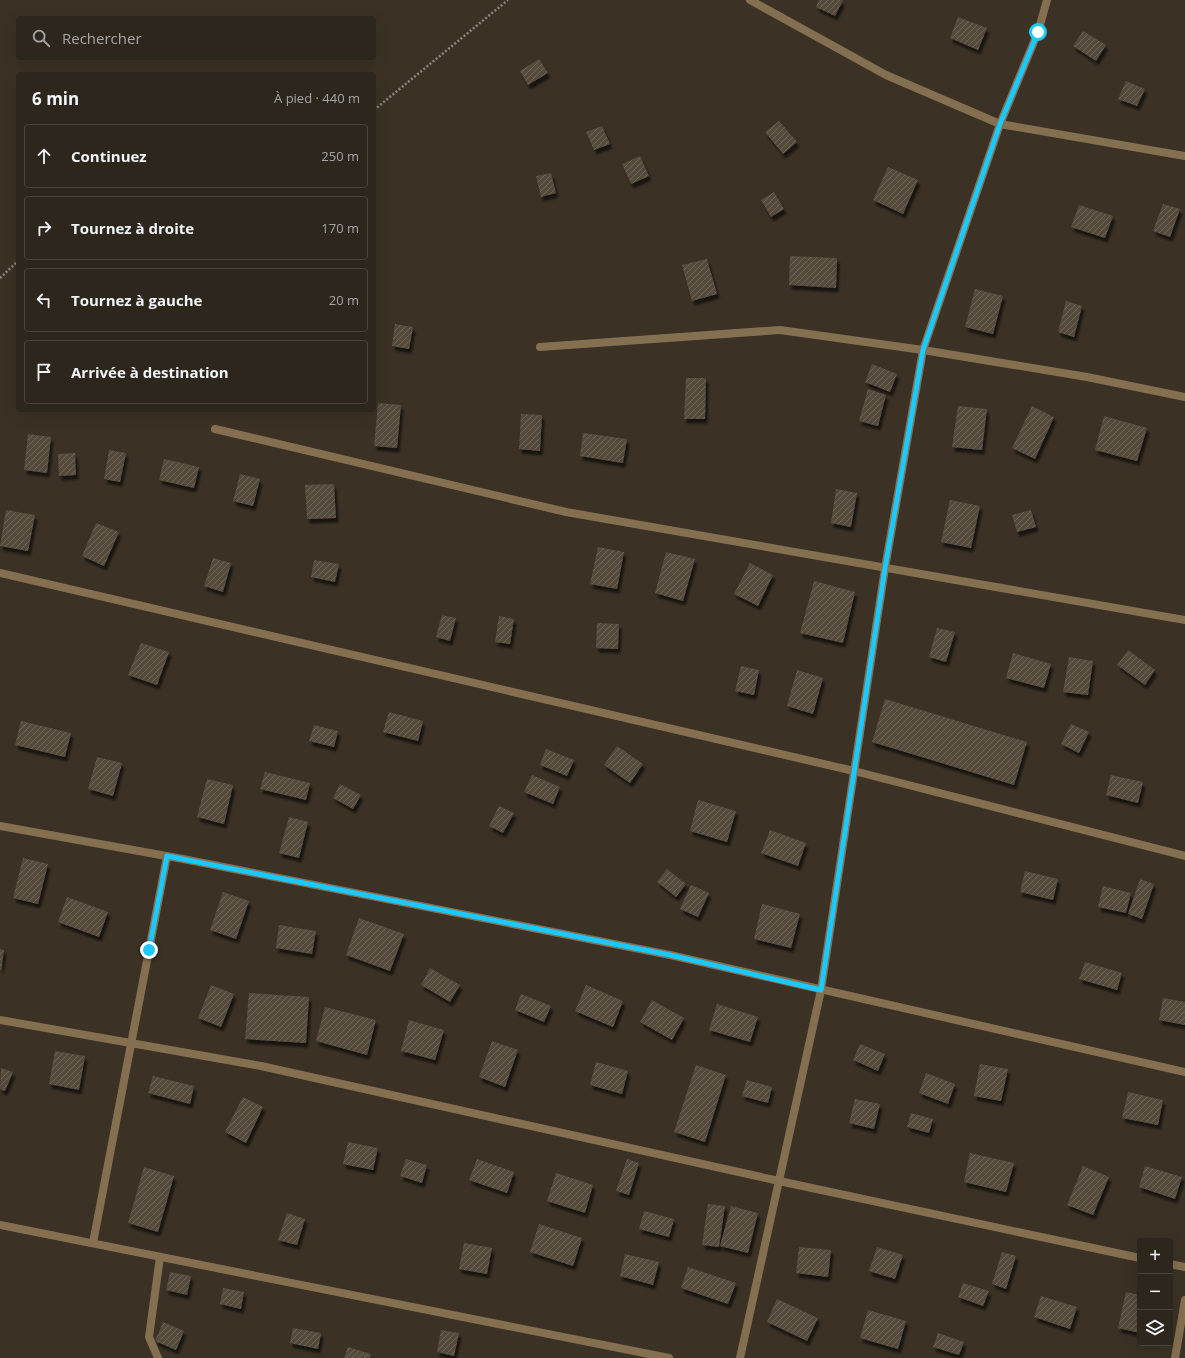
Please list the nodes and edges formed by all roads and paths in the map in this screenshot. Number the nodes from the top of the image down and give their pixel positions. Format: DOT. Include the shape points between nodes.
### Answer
graph roads {
  1 [pos="508,0"];
  2 [pos="750,0"];
  3 [pos="1047,0"];
  4 [pos="376,108"];
  5 [pos="1000,124"];
  6 [pos="1185,156"];
  7 [pos="16,263"];
  8 [pos="0,278"];
  9 [pos="540,347"];
  10 [pos="923,350"];
  11 [pos="1185,397"];
  12 [pos="215,429"];
  13 [pos="885,568"];
  14 [pos="0,573"];
  15 [pos="1185,620"];
  16 [pos="854,771"];
  17 [pos="0,826"];
  18 [pos="167,856"];
  19 [pos="1185,856"];
  20 [pos="821,990"];
  21 [pos="0,1020"];
  22 [pos="132,1043"];
  23 [pos="1185,1072"];
  24 [pos="779,1181"];
  25 [pos="0,1224"];
  26 [pos="93,1243"];
  27 [pos="160,1257"];
  28 [pos="1137,1257"];
  29 [pos="1173,1265"];
  30 [pos="1185,1267"];
  31 [pos="1185,1300"];
  32 [pos="158,1358"];
  33 [pos="669,1358"];
  34 [pos="740,1358"];
  35 [pos="1176,1358"];
  1 -- 4 [label="path"];
  2 -- 5 [label="street" via="886,75"];
  3 -- 5 [label="street" via="1038,32"];
  5 -- 6 [label="street"];
  5 -- 10 [label="street"];
  7 -- 8 [label="path"];
  9 -- 10 [label="street" via="780,330"];
  10 -- 11 [label="street" via="1087,376"];
  10 -- 13 [label="street"];
  12 -- 13 [label="street" via="566,512"];
  13 -- 15 [label="street"];
  13 -- 16 [label="street"];
  14 -- 16 [label="street"];
  16 -- 19 [label="street"];
  16 -- 20 [label="street"];
  17 -- 18 [label="street"];
  18 -- 20 [label="street" via="663,954"];
  18 -- 22 [label="street"];
  20 -- 23 [label="street"];
  20 -- 24 [label="street"];
  21 -- 22 [label="street"];
  22 -- 24 [label="street" via="261,1066"];
  22 -- 26 [label="street"];
  24 -- 28 [label="street"];
  24 -- 34 [label="street"];
  25 -- 26 [label="street"];
  26 -- 27 [label="street"];
  27 -- 32 [label="street" via="149,1337"];
  27 -- 33 [label="street"];
  29 -- 30 [label="street"];
  31 -- 35 [label="street"];
}
